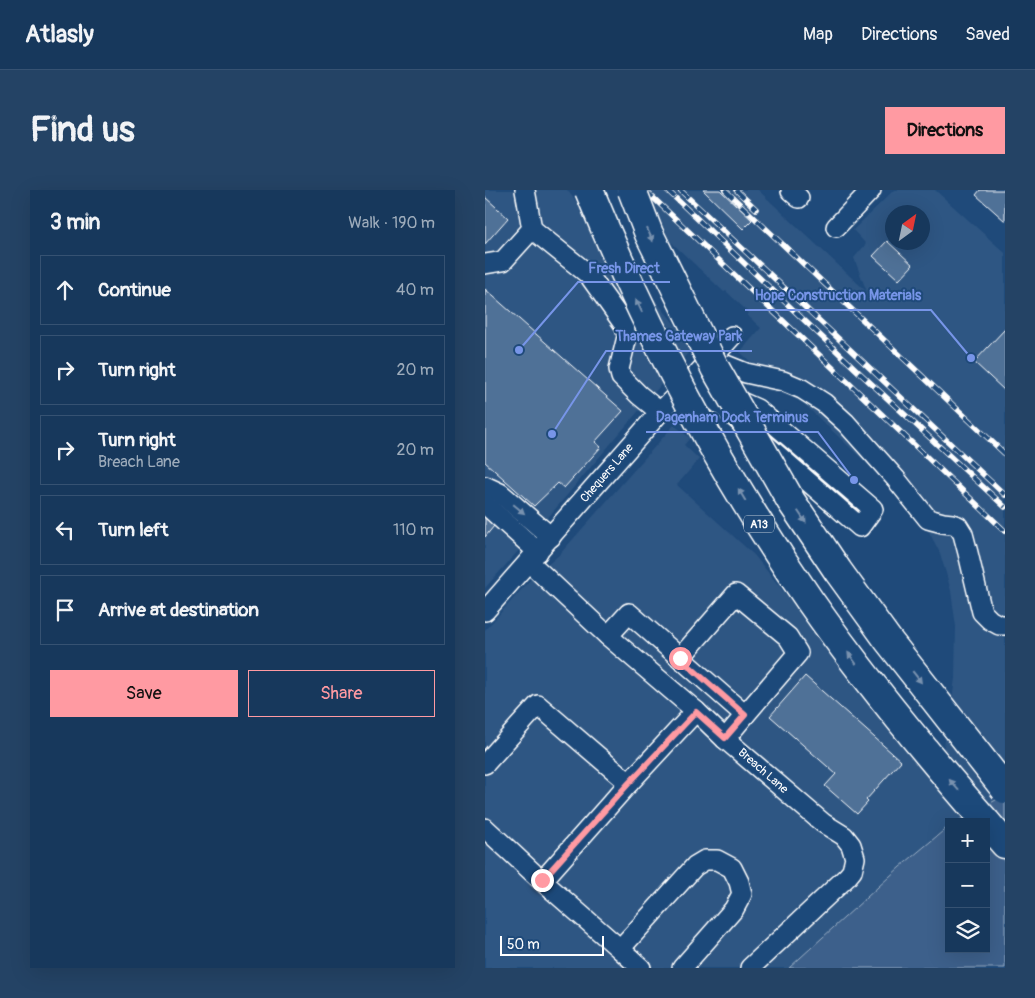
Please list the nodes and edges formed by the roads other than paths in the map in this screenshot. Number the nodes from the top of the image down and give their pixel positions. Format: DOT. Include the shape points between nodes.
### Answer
graph roads {
  1 [pos="525,190"];
  2 [pos="589,190"];
  3 [pos="632,190"];
  4 [pos="871,190"];
  5 [pos="837,227"];
  6 [pos="532,229"];
  7 [pos="485,264"];
  8 [pos="732,336"];
  9 [pos="711,359"];
  10 [pos="692,380"];
  11 [pos="660,412"];
  12 [pos="485,486"];
  13 [pos="485,504"];
  14 [pos="551,536"];
  15 [pos="533,557"];
  16 [pos="485,611"];
  17 [pos="1005,625"];
  18 [pos="608,636"];
  19 [pos="680,658"];
  20 [pos="696,712"];
  21 [pos="745,715"];
  22 [pos="725,738"];
  23 [pos="485,764"];
  24 [pos="629,783"];
  25 [pos="1005,789"];
  26 [pos="983,818"];
  27 [pos="990,827"];
  28 [pos="485,828"];
  29 [pos="1005,844"];
  30 [pos="542,880"];
  31 [pos="620,949"];
  32 [pos="641,968"];
  33 [pos="682,968"];
  34 [pos="750,968"];
  1 -- 6 [label="street"];
  26 -- 2 [label="highway, A13, one-way, bridge" via="857,666 765,533 721,460 643,312"];
  3 -- 25 [label="highway, one-way, bridge" via="649,234 715,368 791,501 888,640"];
  4 -- 5 [label="street"];
  6 -- 7 [label="street" via="503,261"];
  6 -- 11 [label="street" via="588,274 623,323 627,338 619,369 621,377"];
  8 -- 9 [label="street, Chequers Lane"];
  9 -- 10 [label="street, Chequers Lane"];
  9 -- 17 [label="street" via="746,373 783,381 824,403 846,423 928,519 958,526 963,534 982,612 990,620"];
  10 -- 10 [label="street" via="757,409 873,509 860,526"];
  10 -- 11 [label="street, Chequers Lane"];
  11 -- 14 [label="street, Chequers Lane"];
  12 -- 14 [label="street, one-way" via="500,493"];
  13 -- 15 [label="street, Breach Lane"];
  14 -- 15 [label="street, Chequers Lane"];
  15 -- 16 [label="street, Chequers Lane"];
  15 -- 18 [label="street, Breach Lane"];
  18 -- 19 [label="street" via="629,613"];
  18 -- 20 [label="street, Breach Lane"];
  19 -- 21 [label="street"];
  19 -- 21 [label="street" via="736,594 788,637 798,653"];
  20 -- 22 [label="street, Breach Lane"];
  20 -- 24 [label="street"];
  21 -- 22 [label="street"];
  22 -- 34 [label="street, Breach Lane" via="823,823 844,836 851,844 855,858 847,877"];
  23 -- 24 [label="street" via="538,705"];
  24 -- 30 [label="street"];
  27 -- 29 [label="highway, A13"];
  28 -- 30 [label="street"];
  30 -- 31 [label="street"];
  31 -- 32 [label="street"];
  31 -- 33 [label="street" via="695,866 705,860 717,860 732,868 743,894 734,909"];
}
